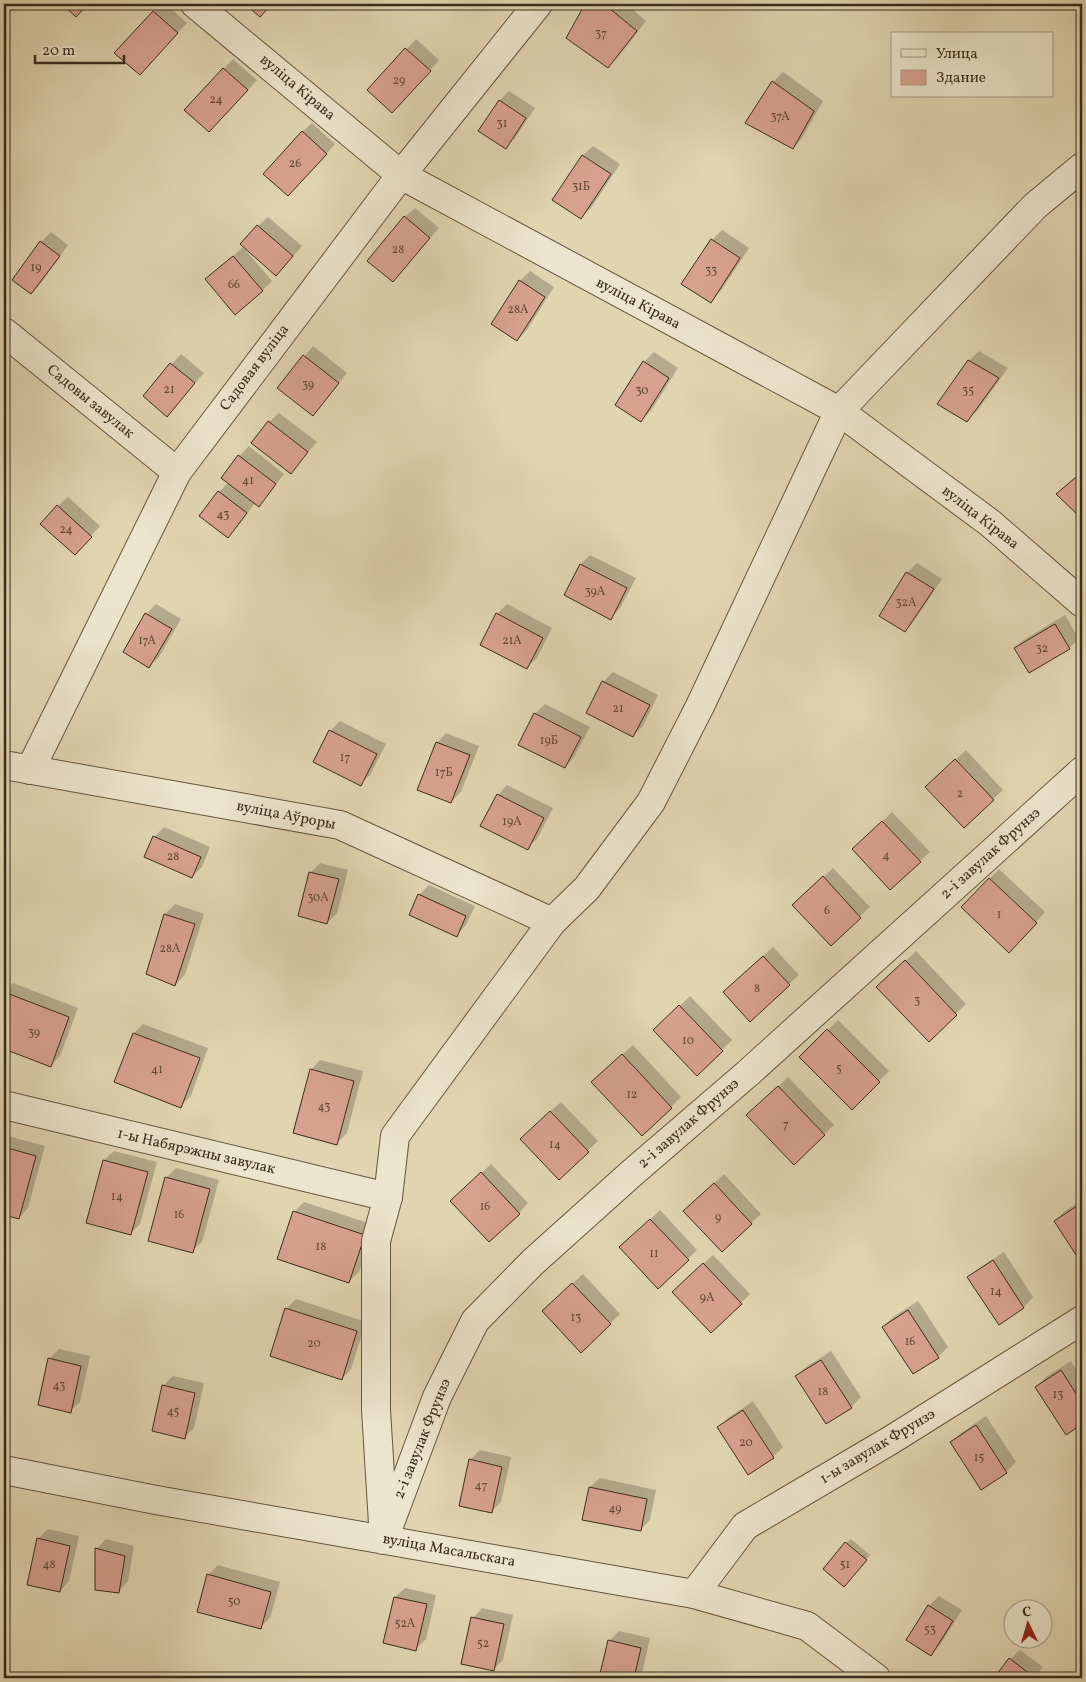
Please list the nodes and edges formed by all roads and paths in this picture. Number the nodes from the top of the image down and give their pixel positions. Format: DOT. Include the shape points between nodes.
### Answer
graph roads {
  1 [pos="195,4"];
  2 [pos="538,4"];
  3 [pos="1082,168"];
  4 [pos="401,175"];
  5 [pos="4,332"];
  6 [pos="839,411"];
  7 [pos="177,472"];
  8 [pos="1082,603"];
  9 [pos="17,768"];
  10 [pos="1082,772"];
  11 [pos="552,922"];
  12 [pos="4,1105"];
  13 [pos="388,1197"];
  14 [pos="1082,1320"];
  15 [pos="4,1470"];
  16 [pos="384,1540"];
  17 [pos="694,1594"];
  18 [pos="876,1678"];
  1 -- 4 [label="street, вуліца Кірава"];
  2 -- 4 [label="street, Садовая вуліца"];
  3 -- 6 [label="street" via="1035,206"];
  4 -- 6 [label="street, вуліца Кірава"];
  4 -- 7 [label="street, Садовая вуліца"];
  5 -- 7 [label="street, Садовы завулак"];
  6 -- 8 [label="street, вуліца Кірава" via="990,523"];
  6 -- 11 [label="street" via="700,706 651,802 587,888"];
  7 -- 9 [label="street, Садовая вуліца"];
  9 -- 11 [label="street, вуліца Аўроры" via="340,826"];
  10 -- 16 [label="street, 2-і завулак Фрунзэ" via="747,1074 582,1217 475,1321 437,1397"];
  11 -- 13 [label="street" via="395,1136"];
  12 -- 13 [label="street, 1-ы Набярэжны завулак"];
  13 -- 16 [label="street" via="376,1241 376,1410"];
  14 -- 17 [label="street, 1-ы завулак Фрунзэ" via="891,1440 745,1526"];
  15 -- 16 [label="street, вуліца Масальскага"];
  16 -- 17 [label="street, вуліца Масальскага"];
  17 -- 18 [label="street, вуліца Масальскага" via="807,1626"];
}
